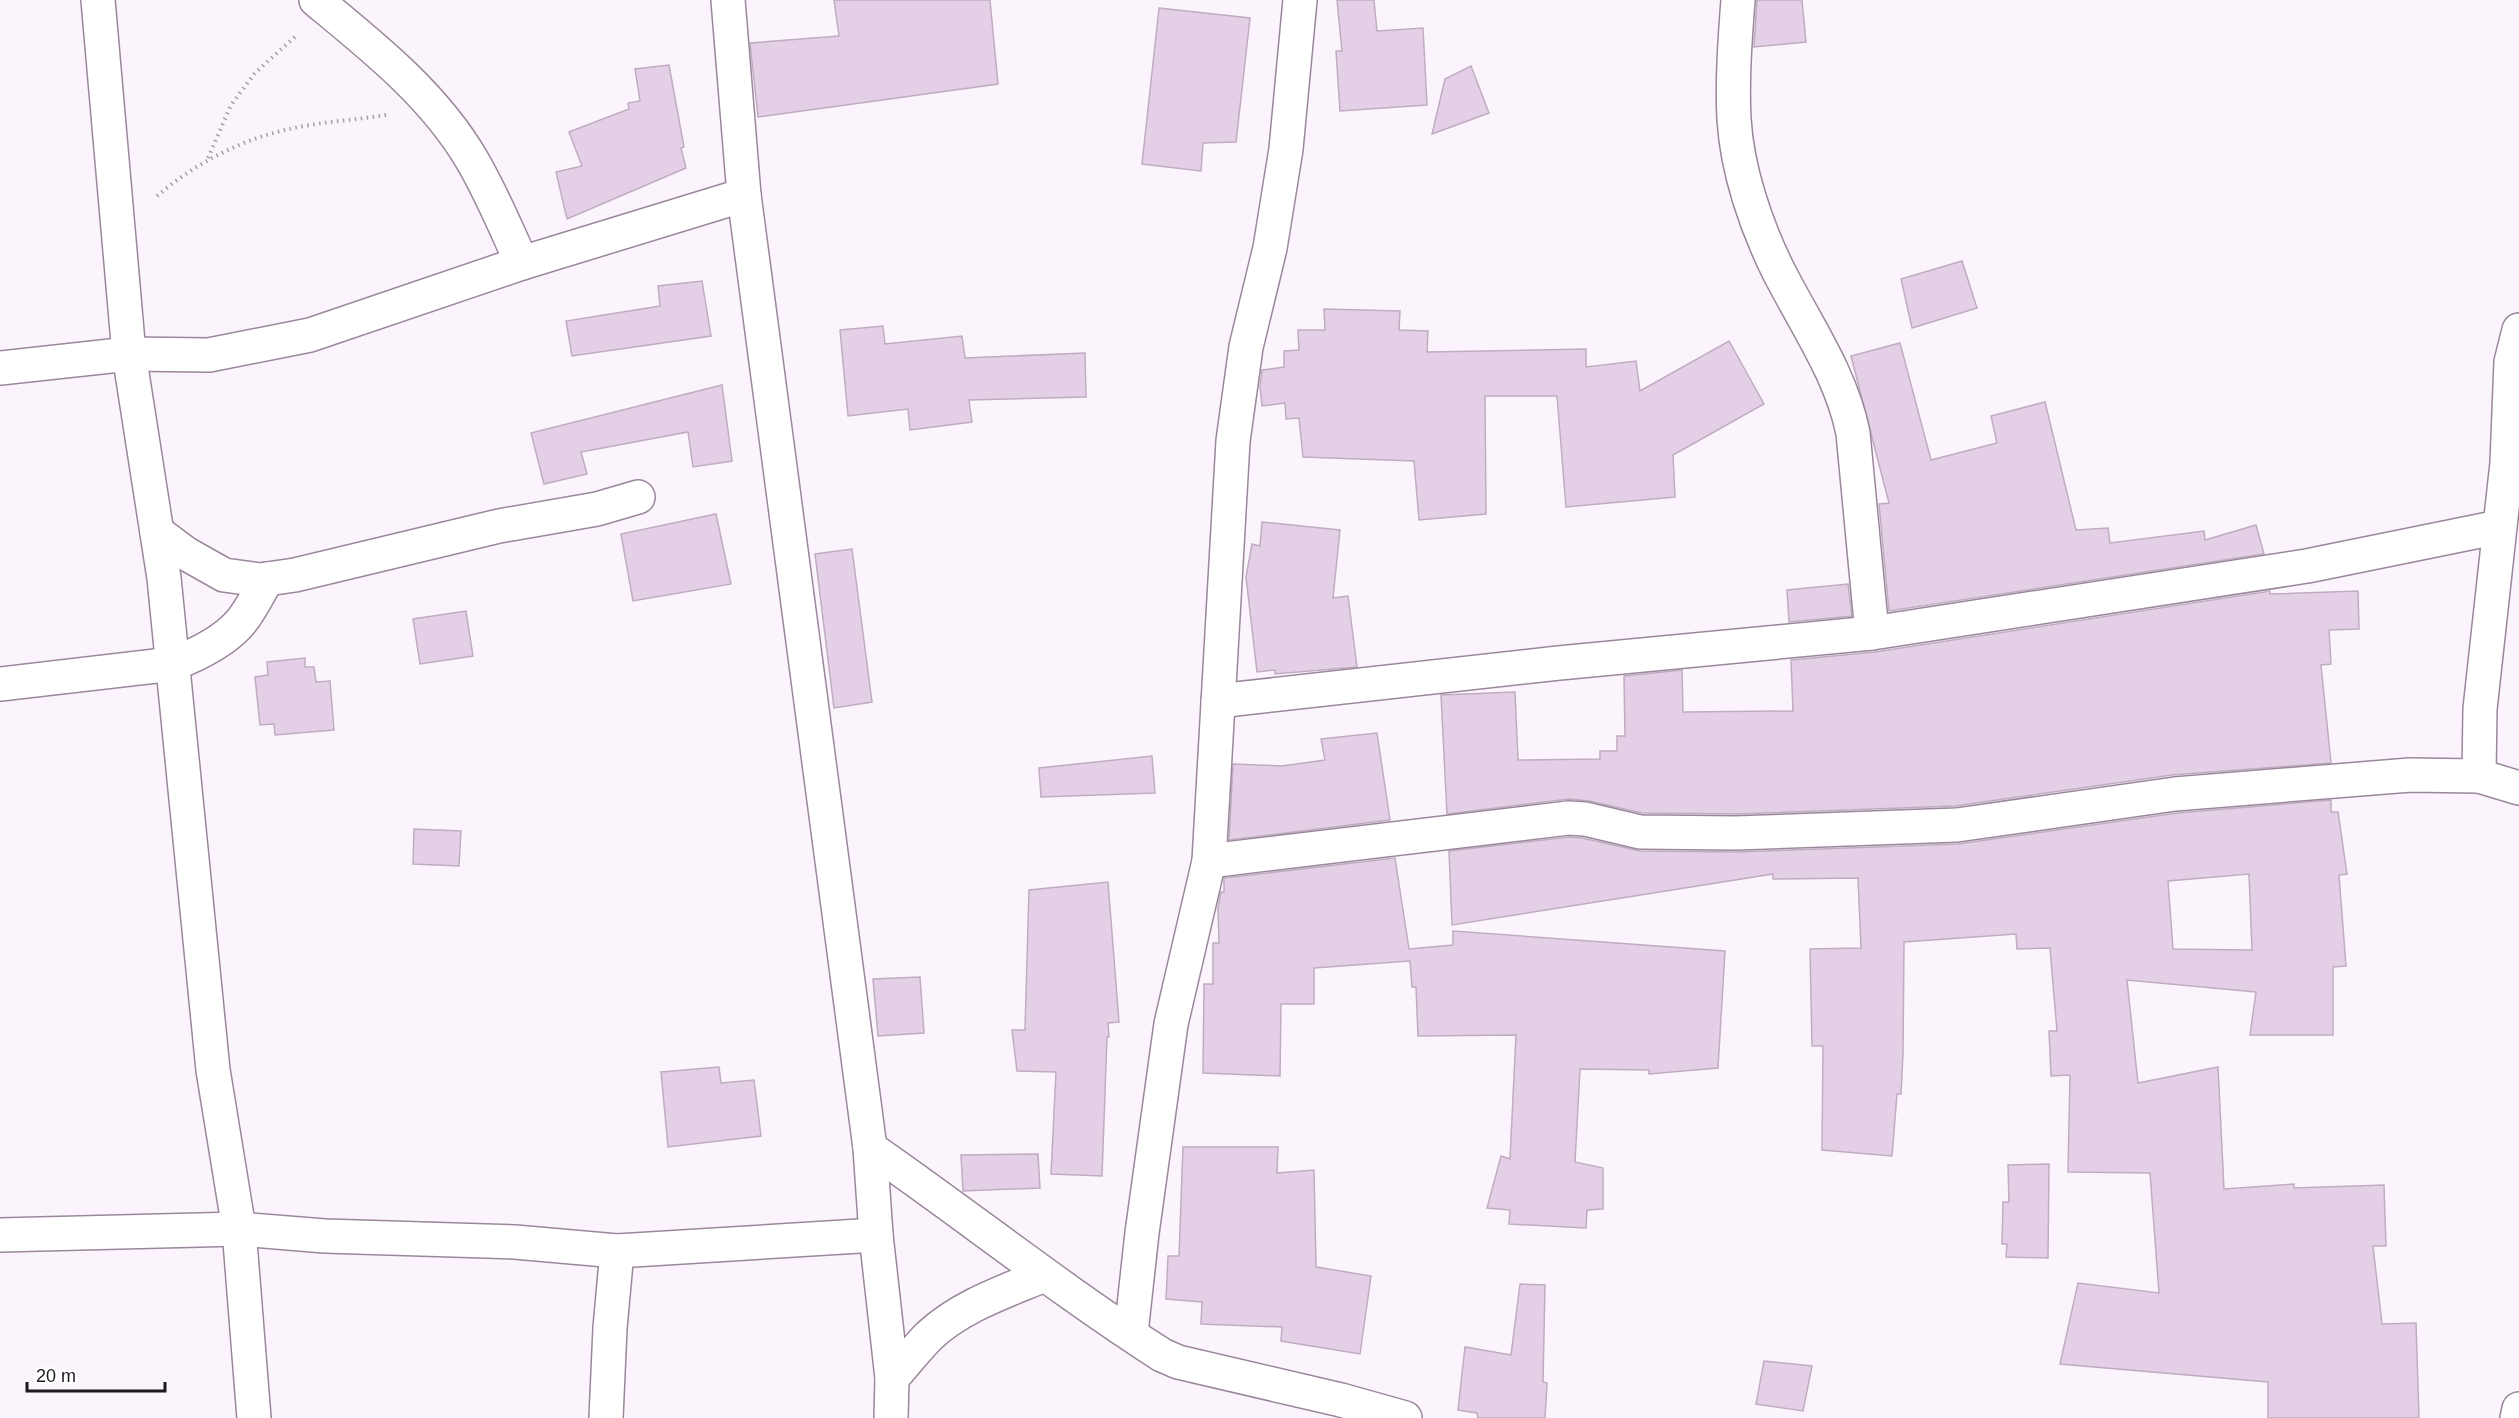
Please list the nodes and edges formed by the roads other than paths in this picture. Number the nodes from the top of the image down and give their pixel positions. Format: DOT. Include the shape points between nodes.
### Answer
graph roads {
  1 [pos="98,0"];
  2 [pos="728,0"];
  3 [pos="1300,0"];
  4 [pos="1738,0"];
  5 [pos="321,4"];
  6 [pos="744,195"];
  7 [pos="522,262"];
  8 [pos="2519,330"];
  9 [pos="129,354"];
  10 [pos="0,368"];
  11 [pos="638,497"];
  12 [pos="2499,527"];
  13 [pos="157,532"];
  14 [pos="267,579"];
  15 [pos="1872,633"];
  16 [pos="173,664"];
  17 [pos="0,684"];
  18 [pos="1218,701"];
  19 [pos="2479,776"];
  20 [pos="2519,788"];
  21 [pos="1209,861"];
  22 [pos="870,1148"];
  23 [pos="239,1229"];
  24 [pos="0,1235"];
  25 [pos="876,1235"];
  26 [pos="617,1251"];
  27 [pos="1044,1275"];
  28 [pos="1131,1333"];
  29 [pos="892,1378"];
  30 [pos="2519,1408"];
  31 [pos="254,1418"];
  32 [pos="606,1418"];
  33 [pos="891,1418"];
  34 [pos="1406,1418"];
  35 [pos="2517,1418"];
  1 -- 9 [label="street"];
  2 -- 6 [label="street"];
  3 -- 18 [label="street" via="1284,159 1270,248 1246,347 1233,441"];
  4 -- 15 [label="street" via="1733,79 1739,151 1751,202 1778,270 1840,386 1849,412"];
  5 -- 7 [label="street" via="395,67 433,108 472,160"];
  6 -- 7 [label="street"];
  6 -- 22 [label="street"];
  7 -- 9 [label="street" via="310,335 209,355"];
  8 -- 12 [label="street" via="2511,362"];
  9 -- 10 [label="street"];
  9 -- 13 [label="street"];
  11 -- 14 [label="street"];
  12 -- 15 [label="street" via="2307,566"];
  12 -- 19 [label="street" via="2480,709"];
  13 -- 14 [label="street" via="224,575"];
  13 -- 16 [label="street"];
  14 -- 16 [label="street" via="238,625 194,656"];
  15 -- 18 [label="street"];
  16 -- 17 [label="street"];
  16 -- 23 [label="street" via="213,1070"];
  18 -- 21 [label="street"];
  19 -- 20 [label="street"];
  19 -- 21 [label="street" via="2410,775 2175,794 1957,825 1736,833 1640,832 1585,819 1552,819"];
  21 -- 28 [label="street" via="1171,1024"];
  22 -- 25 [label="street"];
  22 -- 27 [label="street"];
  23 -- 24 [label="street"];
  23 -- 26 [label="street" via="515,1242"];
  23 -- 31 [label="street"];
  25 -- 26 [label="street"];
  25 -- 29 [label="street"];
  26 -- 32 [label="street"];
  27 -- 28 [label="street"];
  27 -- 29 [label="street" via="967,1308 928,1337"];
  28 -- 34 [label="street" via="1178,1362"];
  29 -- 33 [label="street"];
  30 -- 35 [label="street"];
}
